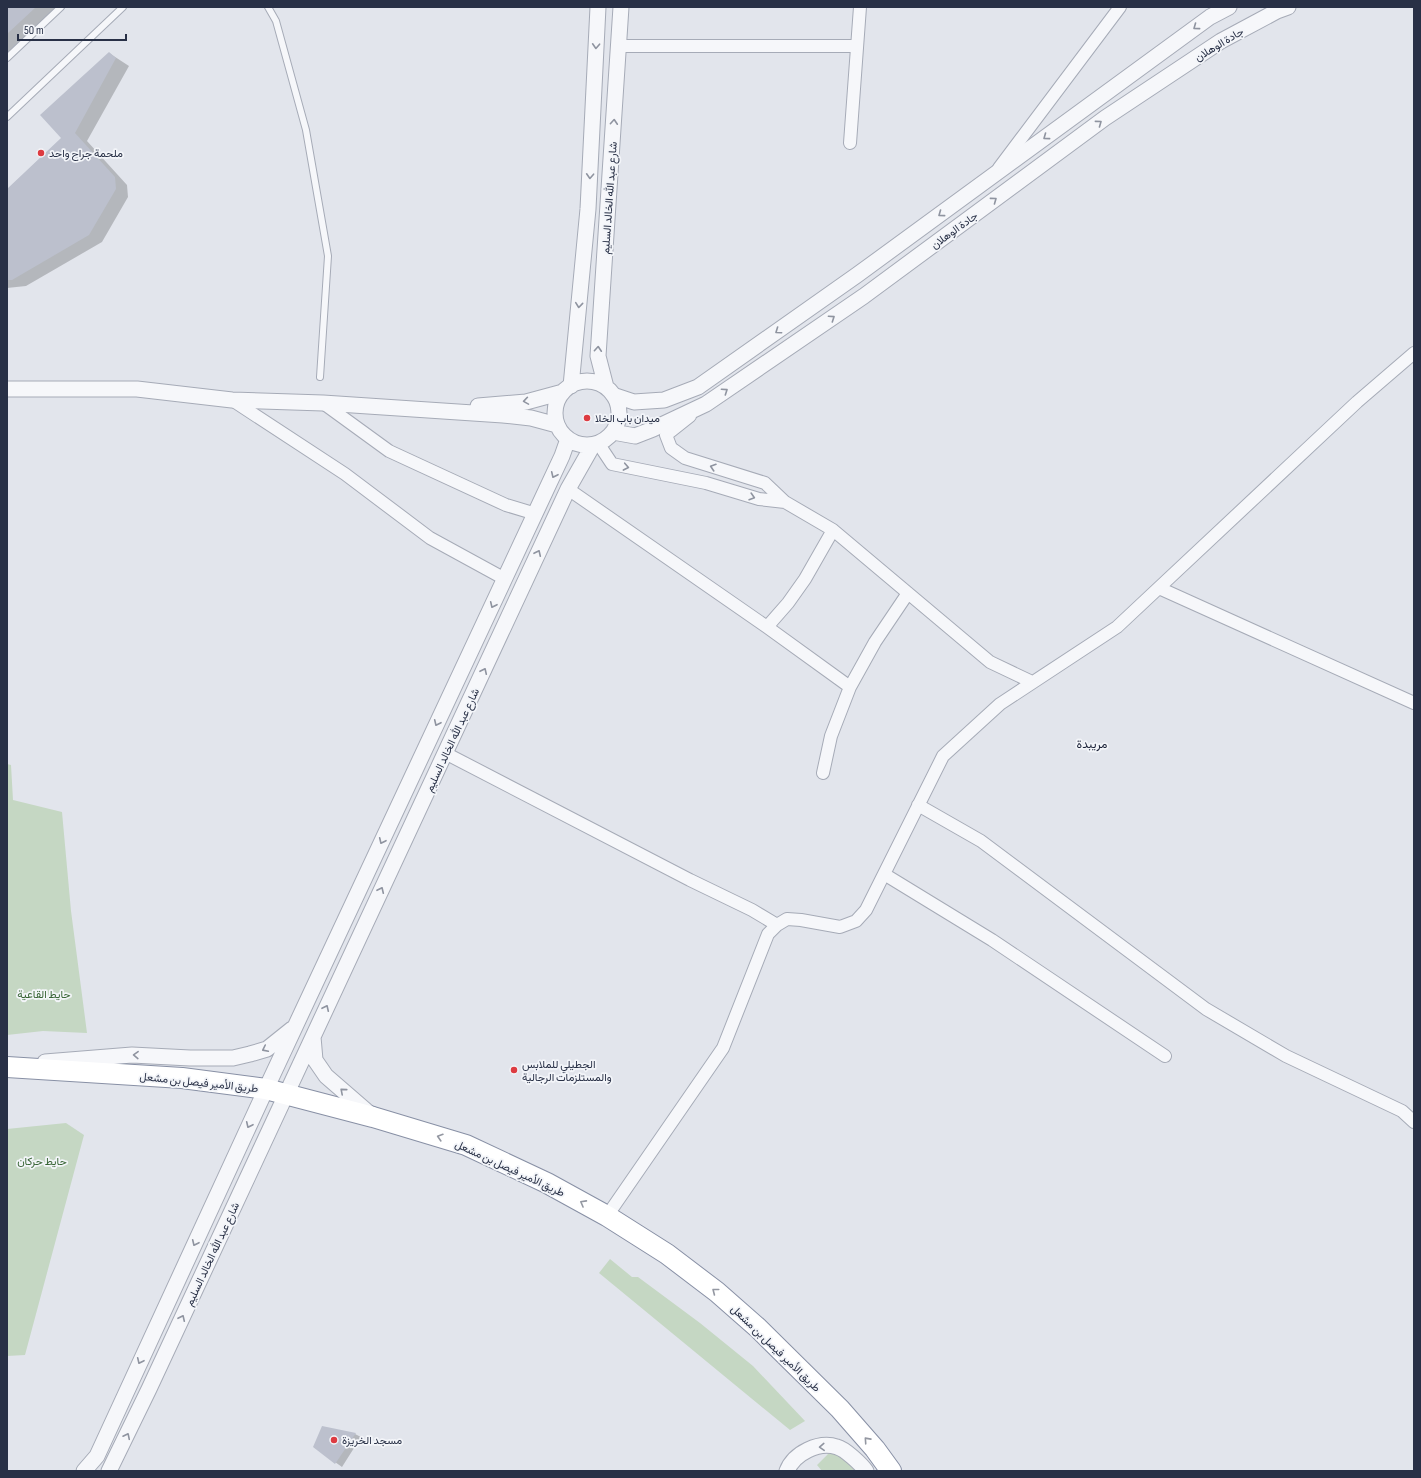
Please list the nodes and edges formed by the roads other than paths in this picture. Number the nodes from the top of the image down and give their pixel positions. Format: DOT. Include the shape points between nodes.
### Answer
graph roads {
  1 [pos="61,7"];
  2 [pos="123,7"];
  3 [pos="268,7"];
  4 [pos="598,7"];
  5 [pos="621,7"];
  6 [pos="860,7"];
  7 [pos="1120,7"];
  8 [pos="1229,7"];
  9 [pos="1288,7"];
  10 [pos="619,46"];
  11 [pos="857,46"];
  12 [pos="7,58"];
  13 [pos="7,117"];
  14 [pos="850,143"];
  15 [pos="993,175"];
  16 [pos="1414,352"];
  17 [pos="320,377"];
  18 [pos="7,389"];
  19 [pos="567,389"];
  20 [pos="610,391"];
  21 [pos="232,400"];
  22 [pos="323,403"];
  23 [pos="706,404"];
  24 [pos="423,410"];
  25 [pos="557,424"];
  26 [pos="613,432"];
  27 [pos="568,439"];
  28 [pos="596,444"];
  29 [pos="568,489"];
  30 [pos="784,502"];
  31 [pos="536,514"];
  32 [pos="833,530"];
  33 [pos="505,579"];
  34 [pos="1159,588"];
  35 [pos="908,593"];
  36 [pos="767,627"];
  37 [pos="1032,682"];
  38 [pos="850,687"];
  39 [pos="1414,703"];
  40 [pos="446,753"];
  41 [pos="823,773"];
  42 [pos="918,805"];
  43 [pos="884,874"];
  44 [pos="777,925"];
  45 [pos="296,1026"];
  46 [pos="313,1036"];
  47 [pos="1165,1056"];
  48 [pos="7,1066"];
  49 [pos="266,1089"];
  50 [pos="286,1094"];
  51 [pos="373,1117"];
  52 [pos="1414,1122"];
  53 [pos="231,1164"];
  54 [pos="248,1176"];
  55 [pos="607,1216"];
  56 [pos="97,1456"];
  57 [pos="84,1471"];
  58 [pos="88,1471"];
  59 [pos="109,1471"];
  60 [pos="787,1471"];
  61 [pos="866,1471"];
  62 [pos="891,1471"];
  1 -- 12 [label="lane"];
  2 -- 13 [label="lane"];
  3 -- 17 [label="lane" via="276,20 306,130 328,256"];
  4 -- 19 [label="street, شارع عبد الله الخالد السليم, one-way" via="588,209"];
  5 -- 10 [label="street, شارع عبد الله الخالد السليم"];
  6 -- 11 [label="street"];
  7 -- 15 [label="street"];
  8 -- 15 [label="street, جادة الوهلان, one-way" via="1210,17"];
  23 -- 9 [label="street, جادة الوهلان, one-way" via="864,296 1105,118 1221,41"];
  10 -- 11 [label="street"];
  20 -- 10 [label="street, شارع عبد الله الخالد السليم, one-way" via="598,356"];
  11 -- 14 [label="street"];
  15 -- 20 [label="street, جادة الوهلان, one-way" via="698,387 664,400 634,402"];
  16 -- 34 [label="street" via="1357,402"];
  18 -- 21 [label="street" via="137,389"];
  19 -- 20 [label="street" via="588,382 597,383"];
  19 -- 24 [label="street, one-way" via="526,402"];
  19 -- 25 [label="street" via="556,408"];
  20 -- 26 [label="street" via="617,401 619,414"];
  21 -- 22 [label="street"];
  21 -- 33 [label="street" via="345,474 430,538"];
  22 -- 24 [label="street"];
  22 -- 31 [label="street" via="389,451 506,505"];
  23 -- 26 [label="street, جادة الوهلان" via="635,436"];
  30 -- 23 [label="street, one-way" via="765,483 685,458 671,448 666,435"];
  24 -- 25 [label="street" via="531,418"];
  25 -- 27 [label="street"];
  26 -- 28 [label="street"];
  27 -- 28 [label="street" via="584,445"];
  27 -- 31 [label="street, شارع عبد الله الخالد السليم, one-way"];
  28 -- 29 [label="street, شارع عبد الله الخالد السليم"];
  28 -- 30 [label="street, one-way" via="612,464 706,483 759,499"];
  29 -- 36 [label="street"];
  40 -- 29 [label="street, شارع عبد الله الخالد السليم, one-way"];
  30 -- 32 [label="street"];
  31 -- 33 [label="street, شارع عبد الله الخالد السليم"];
  32 -- 35 [label="street"];
  32 -- 36 [label="street" via="805,579"];
  33 -- 45 [label="street, شارع عبد الله الخالد السليم, one-way"];
  34 -- 37 [label="street" via="1117,627"];
  34 -- 39 [label="street"];
  35 -- 37 [label="street" via="990,662"];
  35 -- 38 [label="street" via="875,642"];
  36 -- 38 [label="street"];
  37 -- 42 [label="street" via="1000,704 943,756"];
  38 -- 41 [label="street" via="831,736"];
  40 -- 44 [label="street"];
  46 -- 40 [label="street, شارع عبد الله الخالد السليم, one-way"];
  42 -- 43 [label="street"];
  42 -- 52 [label="street" via="981,841 1206,1009 1286,1056 1402,1111"];
  43 -- 44 [label="street" via="866,910 856,921 840,928 787,919"];
  43 -- 47 [label="street" via="992,940"];
  44 -- 55 [label="street" via="768,934 723,1048"];
  45 -- 48 [label="street, شارع عبد الله الخالد السليم, one-way" via="266,1049 233,1058 132,1055"];
  45 -- 49 [label="street, شارع عبد الله الخالد السليم"];
  46 -- 50 [label="street, شارع عبد الله الخالد السليم"];
  51 -- 46 [label="street, شارع عبد الله الخالد السليم, one-way" via="326,1076 315,1060"];
  48 -- 49 [label="highway, طريق الأمير فيصل بن مشعل" via="182,1078"];
  49 -- 50 [label="highway, طريق الأمير فيصل بن مشعل"];
  49 -- 53 [label="street, شارع عبد الله الخالد السليم, one-way"];
  50 -- 51 [label="highway, طريق الأمير فيصل بن مشعل"];
  50 -- 54 [label="street, شارع عبد الله الخالد السليم"];
  55 -- 51 [label="highway, طريق الأمير فيصل بن مشعل, one-way" via="547,1183 466,1145"];
  53 -- 54 [label="street" via="244,1155 249,1158"];
  53 -- 56 [label="street, شارع عبد الله الخالد السليم, one-way"];
  59 -- 54 [label="street, شارع عبد الله الخالد السليم, one-way"];
  62 -- 55 [label="highway, طريق الأمير فيصل بن مشعل, one-way" via="840,1409 758,1328 717,1292 667,1254"];
  56 -- 57 [label="street, شارع عبد الله الخالد السليم"];
  56 -- 58 [label="street, شارع عبد الله الخالد السليم"];
  61 -- 60 [label="street, one-way" via="838,1447 822,1446 811,1448 797,1456"];
}
